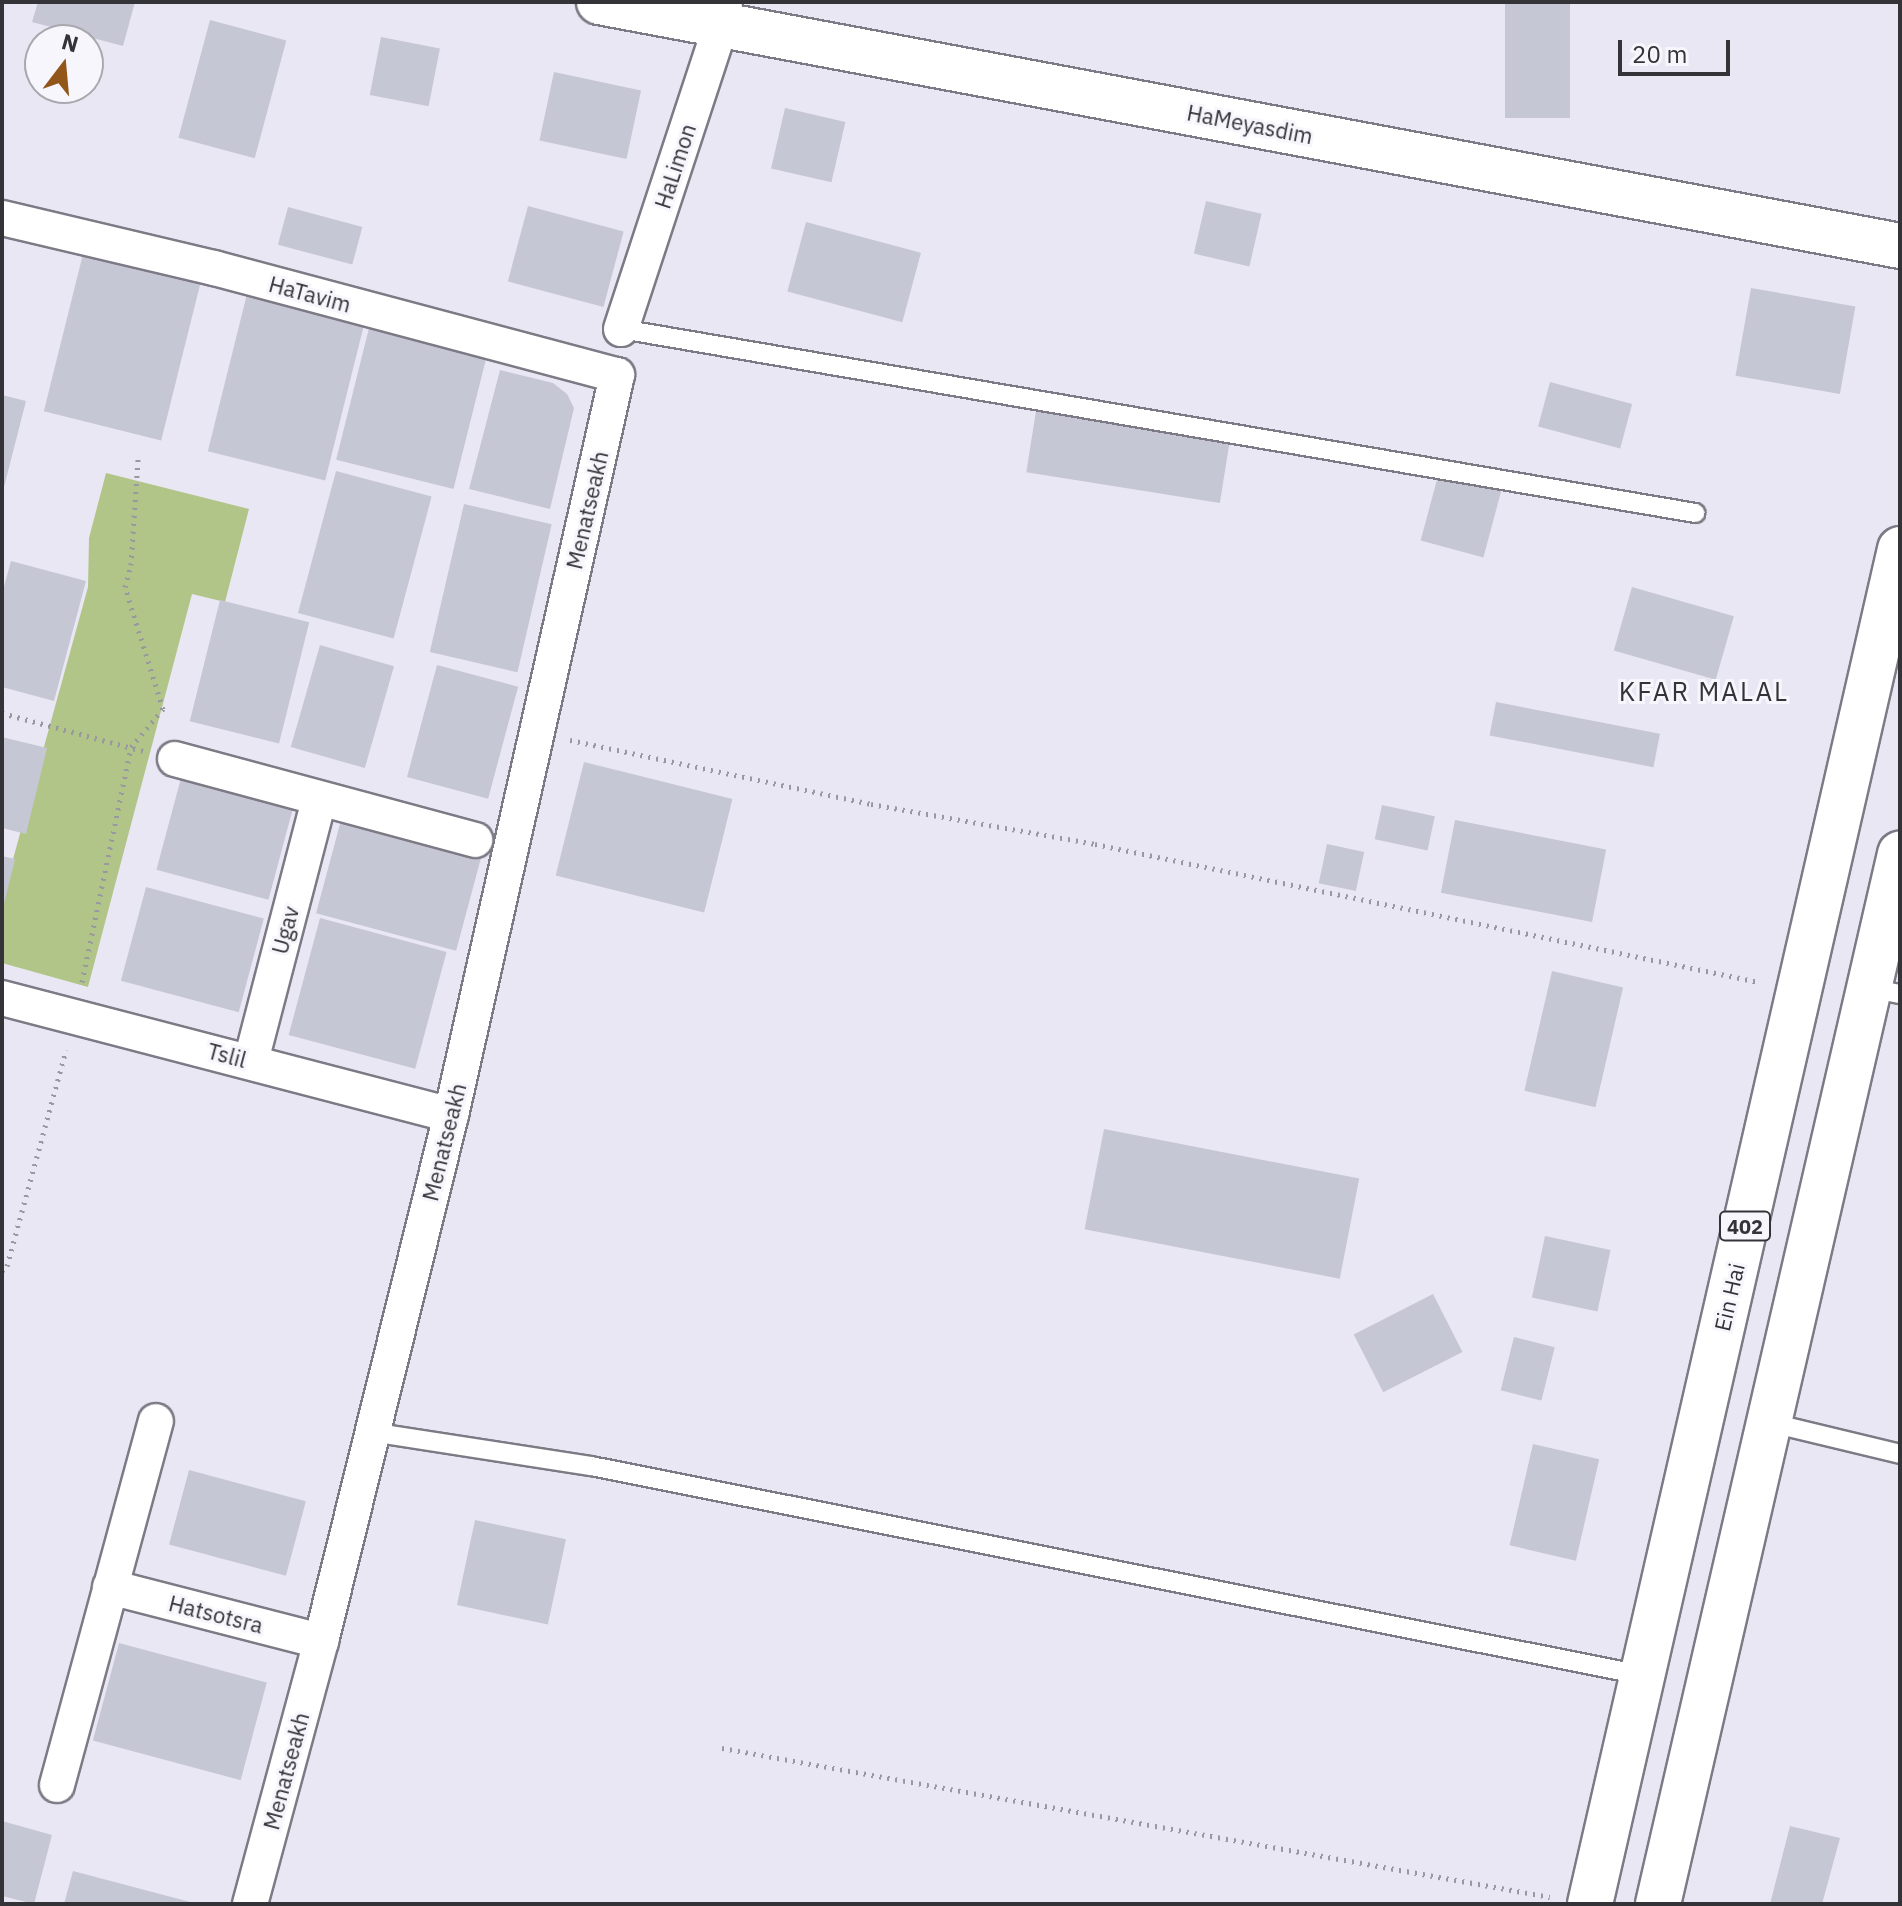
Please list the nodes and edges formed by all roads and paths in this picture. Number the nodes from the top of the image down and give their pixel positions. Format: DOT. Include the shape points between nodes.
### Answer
graph roads {
  1 [pos="599,2"];
  2 [pos="723,14"];
  3 [pos="2,218"];
  4 [pos="1900,246"];
  5 [pos="621,329"];
  6 [pos="617,375"];
  7 [pos="138,459"];
  8 [pos="1695,513"];
  9 [pos="1900,549"];
  10 [pos="2,713"];
  11 [pos="537,734"];
  12 [pos="131,747"];
  13 [pos="175,759"];
  14 [pos="319,800"];
  15 [pos="475,840"];
  16 [pos="1900,854"];
  17 [pos="1799,989"];
  18 [pos="1884,991"];
  19 [pos="2,998"];
  20 [pos="75,1015"];
  21 [pos="251,1061"];
  22 [pos="451,1115"];
  23 [pos="2,1271"];
  24 [pos="156,1421"];
  25 [pos="1768,1422"];
  26 [pos="371,1432"];
  27 [pos="1900,1454"];
  28 [pos="110,1587"];
  29 [pos="321,1641"];
  30 [pos="1642,1675"];
  31 [pos="722,1748"];
  32 [pos="57,1785"];
  33 [pos="1573,1901"];
  34 [pos="250,1904"];
  35 [pos="1658,1904"];
  1 -- 2 [label="main road, HaMeyasdim"];
  2 -- 4 [label="main road, HaMeyasdim"];
  2 -- 5 [label="street, HaLimon"];
  3 -- 6 [label="street, HaTavim"];
  5 -- 8 [label="lane"];
  6 -- 11 [label="street, Menatseakh"];
  7 -- 12 [label="path" via="125,587 163,709"];
  9 -- 17 [label="main road, Ein Hai / 402"];
  10 -- 12 [label="path"];
  11 -- 17 [label="path"];
  11 -- 22 [label="street, Menatseakh"];
  12 -- 13 [label="path"];
  12 -- 20 [label="path"];
  13 -- 14 [label="street"];
  14 -- 15 [label="street"];
  14 -- 21 [label="street, Ugav"];
  16 -- 18 [label="main road"];
  17 -- 30 [label="main road, Ein Hai / 402"];
  18 -- 25 [label="main road"];
  19 -- 20 [label="street, Tslil"];
  20 -- 21 [label="street, Tslil"];
  20 -- 23 [label="path"];
  21 -- 22 [label="street, Tslil"];
  22 -- 26 [label="street, Menatseakh"];
  24 -- 28 [label="street"];
  25 -- 27 [label="lane"];
  25 -- 35 [label="main road"];
  26 -- 29 [label="street, Menatseakh"];
  26 -- 30 [label="lane" via="591,1466"];
  28 -- 29 [label="street, Hatsotsra"];
  28 -- 32 [label="street"];
  29 -- 34 [label="street, Menatseakh"];
  30 -- 33 [label="main road, Ein Hai / 402"];
  31 -- 33 [label="path"];
}
